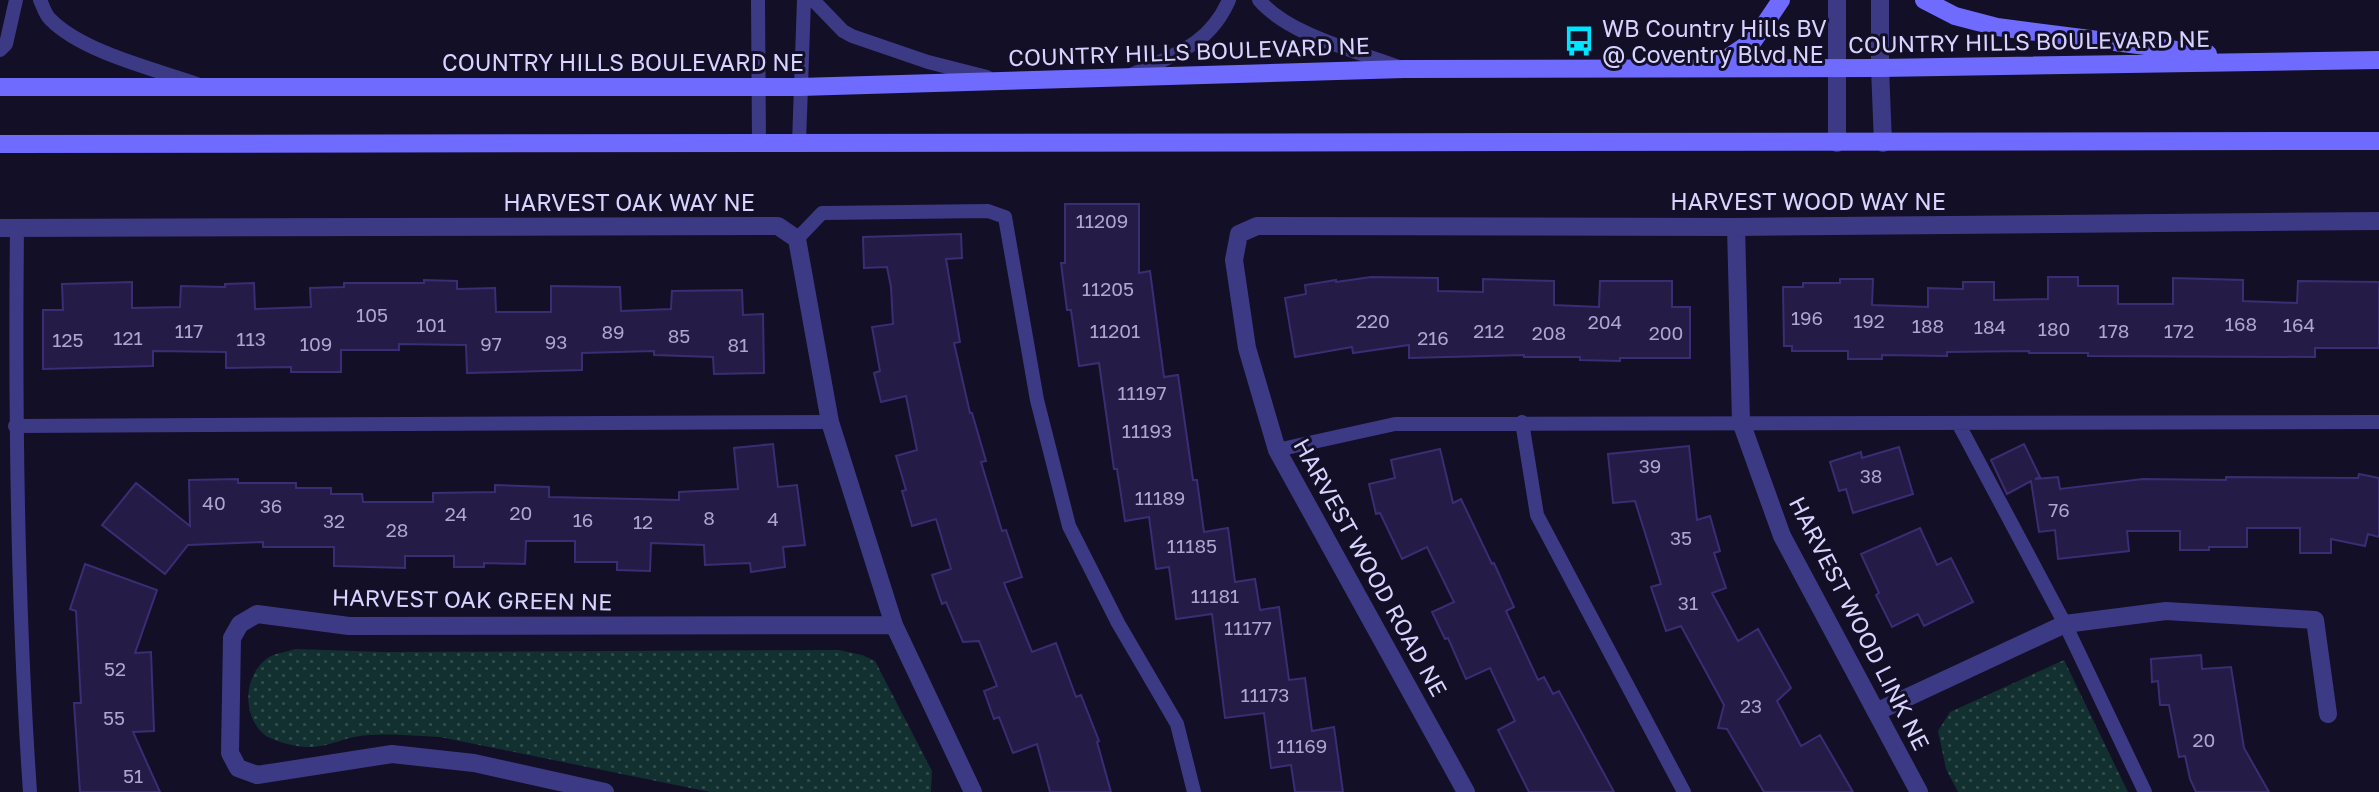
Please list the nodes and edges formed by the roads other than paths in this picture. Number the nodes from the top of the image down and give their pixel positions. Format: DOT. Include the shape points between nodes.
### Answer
graph roads {
  1 [pos="16,0"];
  2 [pos="40,0"];
  3 [pos="758,0"];
  4 [pos="804,0"];
  5 [pos="813,0"];
  6 [pos="1229,0"];
  7 [pos="1259,0"];
  8 [pos="1781,0"];
  9 [pos="1837,0"];
  10 [pos="1881,0"];
  11 [pos="1924,0"];
  12 [pos="0,50"];
  13 [pos="2379,61"];
  14 [pos="2270,62"];
  15 [pos="1714,67"];
  16 [pos="1837,68"];
  17 [pos="1880,68"];
  18 [pos="1404,69"];
  19 [pos="1130,75"];
  20 [pos="1002,81"];
  21 [pos="202,86"];
  22 [pos="759,86"];
  23 [pos="800,86"];
  24 [pos="0,87"];
  25 [pos="2379,141"];
  26 [pos="1837,142"];
  27 [pos="0,144"];
  28 [pos="759,144"];
  29 [pos="799,144"];
  30 [pos="1883,144"];
  31 [pos="2379,221"];
  32 [pos="1736,227"];
  33 [pos="8,228"];
  34 [pos="1239,234"];
  35 [pos="797,239"];
  36 [pos="830,422"];
  37 [pos="1522,422"];
  38 [pos="1741,422"];
  39 [pos="2379,422"];
  40 [pos="1958,423"];
  41 [pos="15,426"];
  42 [pos="1277,450"];
  43 [pos="2065,624"];
  44 [pos="894,625"];
  45 [pos="1876,712"];
  46 [pos="2328,715"];
  47 [pos="30,792"];
  48 [pos="605,792"];
  49 [pos="973,792"];
  50 [pos="1194,792"];
  51 [pos="1466,792"];
  52 [pos="1684,792"];
  53 [pos="1919,792"];
  54 [pos="2144,792"];
  1 -- 12 [label="lane" via="6,44"];
  2 -- 21 [label="lane" via="48,18 100,51"];
  3 -- 22 [label="lane"];
  4 -- 23 [label="lane"];
  5 -- 20 [label="lane" via="852,36"];
  6 -- 19 [label="lane" via="1221,18 1203,38"];
  7 -- 18 [label="lane" via="1293,28"];
  8 -- 15 [label="main road" via="1754,40"];
  9 -- 16 [label="street"];
  10 -- 17 [label="street"];
  11 -- 14 [label="main road" via="1955,16 1997,27"];
  13 -- 14 [label="main road, COUNTRY HILLS BOULEVARD NE"];
  14 -- 17 [label="main road, COUNTRY HILLS BOULEVARD NE"];
  15 -- 16 [label="main road, COUNTRY HILLS BOULEVARD NE"];
  15 -- 18 [label="main road, COUNTRY HILLS BOULEVARD NE"];
  16 -- 17 [label="main road, COUNTRY HILLS BOULEVARD NE"];
  16 -- 26 [label="street"];
  17 -- 30 [label="street"];
  18 -- 19 [label="main road, COUNTRY HILLS BOULEVARD NE"];
  19 -- 20 [label="main road, COUNTRY HILLS BOULEVARD NE"];
  20 -- 23 [label="main road, COUNTRY HILLS BOULEVARD NE"];
  21 -- 22 [label="main road, COUNTRY HILLS BOULEVARD NE"];
  21 -- 24 [label="main road, COUNTRY HILLS BOULEVARD NE"];
  22 -- 23 [label="main road, COUNTRY HILLS BOULEVARD NE"];
  22 -- 28 [label="lane"];
  23 -- 29 [label="lane"];
  25 -- 30 [label="main road"];
  26 -- 29 [label="main road"];
  26 -- 30 [label="main road"];
  27 -- 28 [label="main road"];
  28 -- 29 [label="main road"];
  31 -- 32 [label="street, HARVEST WOOD WAY NE"];
  32 -- 34 [label="street, HARVEST WOOD WAY NE" via="1257,226"];
  32 -- 38 [label="street, HARVEST WOOD LINK NE"];
  33 -- 35 [label="street, HARVEST OAK WAY NE" via="778,226"];
  33 -- 41 [label="lane"];
  34 -- 42 [label="street, HARVEST WOOD ROAD NE" via="1234,260 1247,348"];
  35 -- 36 [label="street"];
  35 -- 50 [label="lane" via="822,214 988,211 1005,217 1037,400 1069,526 1177,724"];
  36 -- 41 [label="lane"];
  36 -- 44 [label="street"];
  37 -- 38 [label="lane"];
  37 -- 42 [label="lane" via="1395,424"];
  37 -- 52 [label="lane" via="1537,515"];
  38 -- 40 [label="lane"];
  38 -- 45 [label="street, HARVEST WOOD LINK NE" via="1782,536"];
  39 -- 40 [label="lane"];
  40 -- 43 [label="lane"];
  41 -- 47 [label="lane"];
  42 -- 51 [label="street, HARVEST WOOD ROAD NE"];
  43 -- 45 [label="street"];
  43 -- 46 [label="street" via="2166,611 2315,620"];
  43 -- 54 [label="lane"];
  44 -- 48 [label="street, HARVEST OAK GREEN NE" via="349,626 257,614 240,624 232,638 230,753 238,768 257,775 392,754 474,763"];
  44 -- 49 [label="street"];
  45 -- 53 [label="street, HARVEST WOOD LINK NE"];
}
